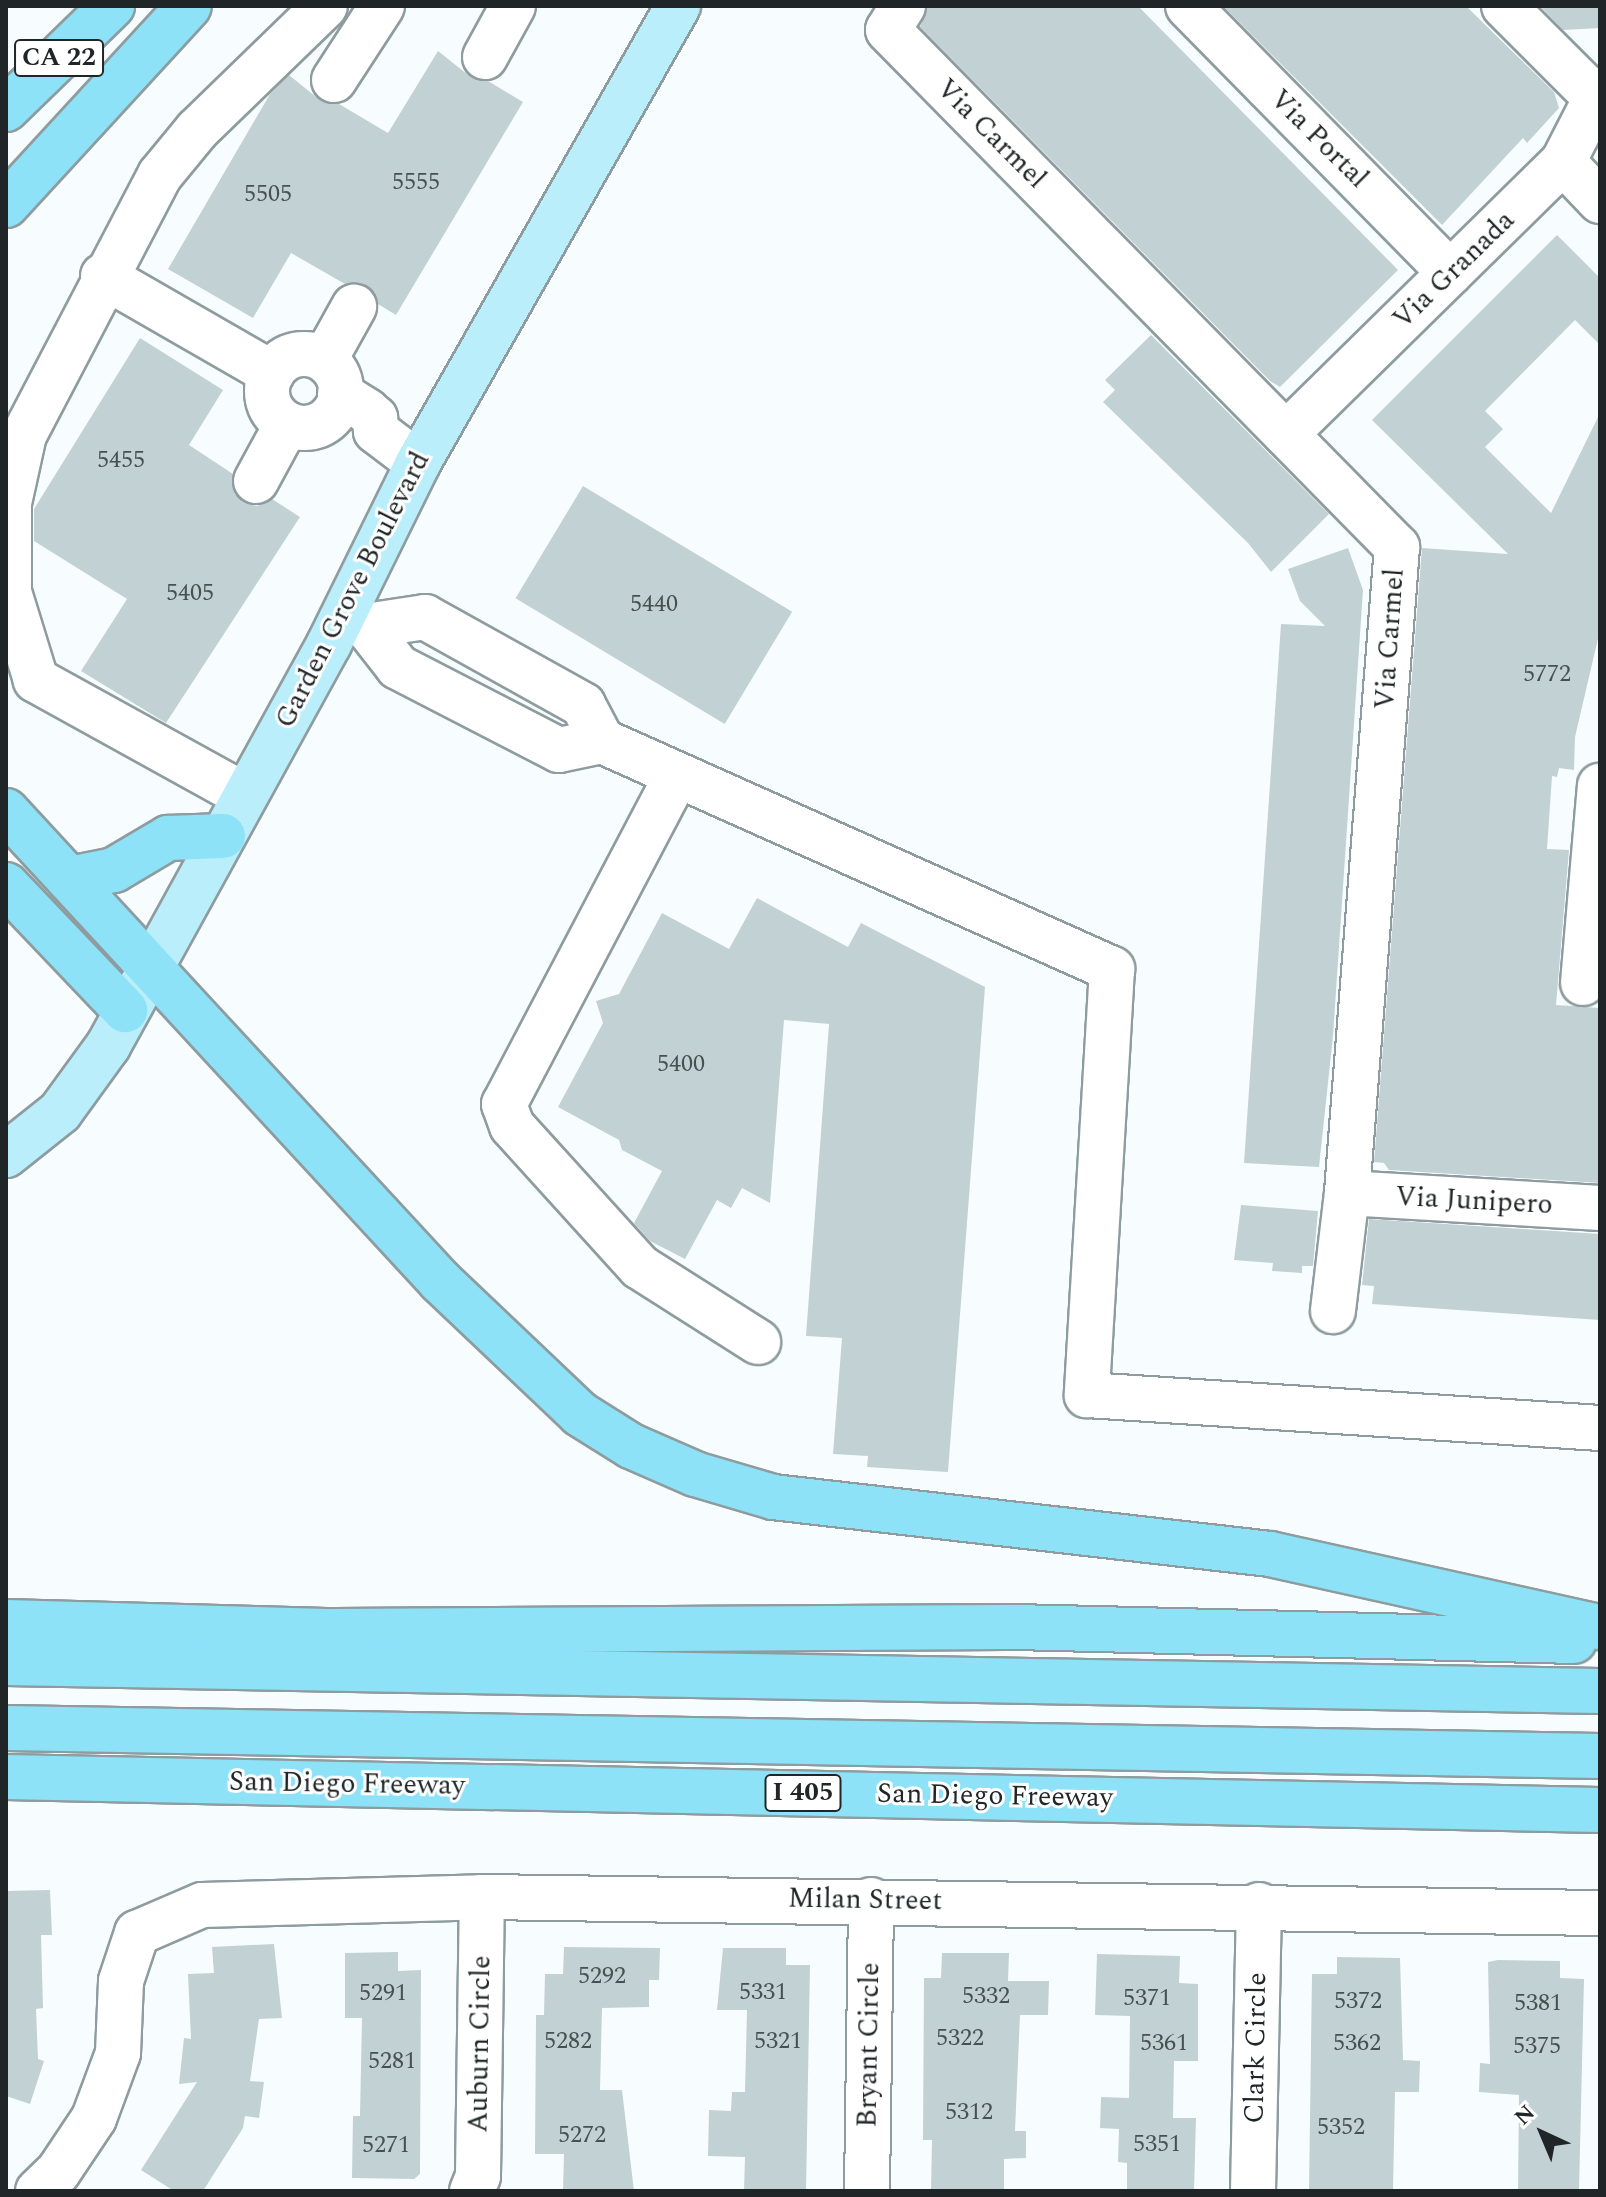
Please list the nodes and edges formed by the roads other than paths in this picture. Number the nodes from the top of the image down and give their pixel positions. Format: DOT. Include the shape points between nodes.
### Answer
graph roads {
  1 [pos="112,6"];
  2 [pos="189,6"];
  3 [pos="325,6"];
  4 [pos="382,6"];
  5 [pos="513,6"];
  6 [pos="1188,6"];
  7 [pos="1504,6"];
  8 [pos="672,8"];
  9 [pos="896,18"];
  10 [pos="485,57"];
  11 [pos="334,80"];
  12 [pos="1598,94"];
  13 [pos="6,109"];
  14 [pos="1563,162"];
  15 [pos="1600,201"];
  16 [pos="6,205"];
  17 [pos="1450,273"];
  18 [pos="103,276"];
  19 [pos="354,307"];
  20 [pos="272,373"];
  21 [pos="332,390"];
  22 [pos="287,424"];
  23 [pos="1286,434"];
  24 [pos="418,463"];
  25 [pos="256,481"];
  26 [pos="355,620"];
  27 [pos="677,775"];
  28 [pos="1600,786"];
  29 [pos="244,795"];
  30 [pos="6,811"];
  31 [pos="223,836"];
  32 [pos="69,879"];
  33 [pos="6,885"];
  34 [pos="146,968"];
  35 [pos="1579,984"];
  36 [pos="125,1010"];
  37 [pos="6,1155"];
  38 [pos="1347,1193"];
  39 [pos="1600,1208"];
  40 [pos="1333,1311"];
  41 [pos="758,1342"];
  42 [pos="1600,1428"];
  43 [pos="6,1622"];
  44 [pos="1600,1627"];
  45 [pos="1600,1642"];
  46 [pos="6,1663"];
  47 [pos="1600,1691"];
  48 [pos="6,1728"];
  49 [pos="1600,1756"];
  50 [pos="6,1777"];
  51 [pos="1600,1810"];
  52 [pos="482,1897"];
  53 [pos="871,1900"];
  54 [pos="1259,1905"];
  55 [pos="1600,1913"];
  56 [pos="38,2191"];
  57 [pos="472,2191"];
  58 [pos="867,2191"];
  59 [pos="1253,2191"];
  1 -- 13 [label="highway, CA 22"];
  2 -- 16 [label="highway"];
  3 -- 18 [label="street" via="218,109 160,175"];
  4 -- 11 [label="street"];
  5 -- 10 [label="street"];
  6 -- 17 [label="street, Via Portal"];
  7 -- 12 [label="street"];
  8 -- 24 [label="main road, Garden Grove Boulevard"];
  9 -- 23 [label="street, Via Carmel"];
  12 -- 14 [label="street, Via Granada"];
  14 -- 15 [label="street"];
  14 -- 17 [label="street, Via Granada"];
  17 -- 23 [label="street, Via Granada"];
  18 -- 20 [label="street"];
  18 -- 29 [label="street" via="24,435 9,503 9,592 36,680 124,716"];
  19 -- 21 [label="street"];
  20 -- 21 [label="street" via="290,357"];
  20 -- 22 [label="street" via="267,396"];
  21 -- 22 [label="street" via="310,427"];
  21 -- 24 [label="street" via="375,418 376,431"];
  22 -- 25 [label="street"];
  23 -- 38 [label="street, Via Carmel" via="1397,547"];
  24 -- 26 [label="main road, Garden Grove Boulevard"];
  26 -- 27 [label="street" via="425,617 583,705 602,741"];
  26 -- 29 [label="main road, Garden Grove Boulevard"];
  27 -- 41 [label="street" via="504,1104 512,1126 640,1267"];
  27 -- 42 [label="street" via="1112,969 1087,1395"];
  28 -- 35 [label="street"];
  29 -- 31 [label="main road, Garden Grove Boulevard"];
  30 -- 32 [label="highway"];
  31 -- 32 [label="highway" via="168,838 114,870"];
  31 -- 34 [label="main road, Garden Grove Boulevard"];
  32 -- 34 [label="highway"];
  33 -- 36 [label="highway"];
  34 -- 36 [label="main road, Garden Grove Boulevard"];
  34 -- 44 [label="highway" via="522,1364 580,1414 631,1446 695,1474 773,1497 1270,1554"];
  36 -- 37 [label="main road, Garden Grove Boulevard" via="108,1046 60,1112"];
  38 -- 39 [label="street, Via Junipero"];
  38 -- 40 [label="street, Via Carmel"];
  43 -- 45 [label="highway" via="335,1631 1015,1627"];
  46 -- 47 [label="highway"];
  48 -- 49 [label="highway"];
  50 -- 51 [label="highway, San Diego Freeway / I 405"];
  52 -- 53 [label="street, Milan Street"];
  52 -- 56 [label="street, Milan Street" via="202,1905 137,1933 121,1981 118,2053 94,2118 58,2172"];
  52 -- 57 [label="street, Auburn Circle" via="478,2176"];
  53 -- 54 [label="street, Milan Street"];
  53 -- 58 [label="street, Bryant Circle"];
  54 -- 55 [label="street, Milan Street"];
  54 -- 59 [label="street, Clark Circle"];
}
